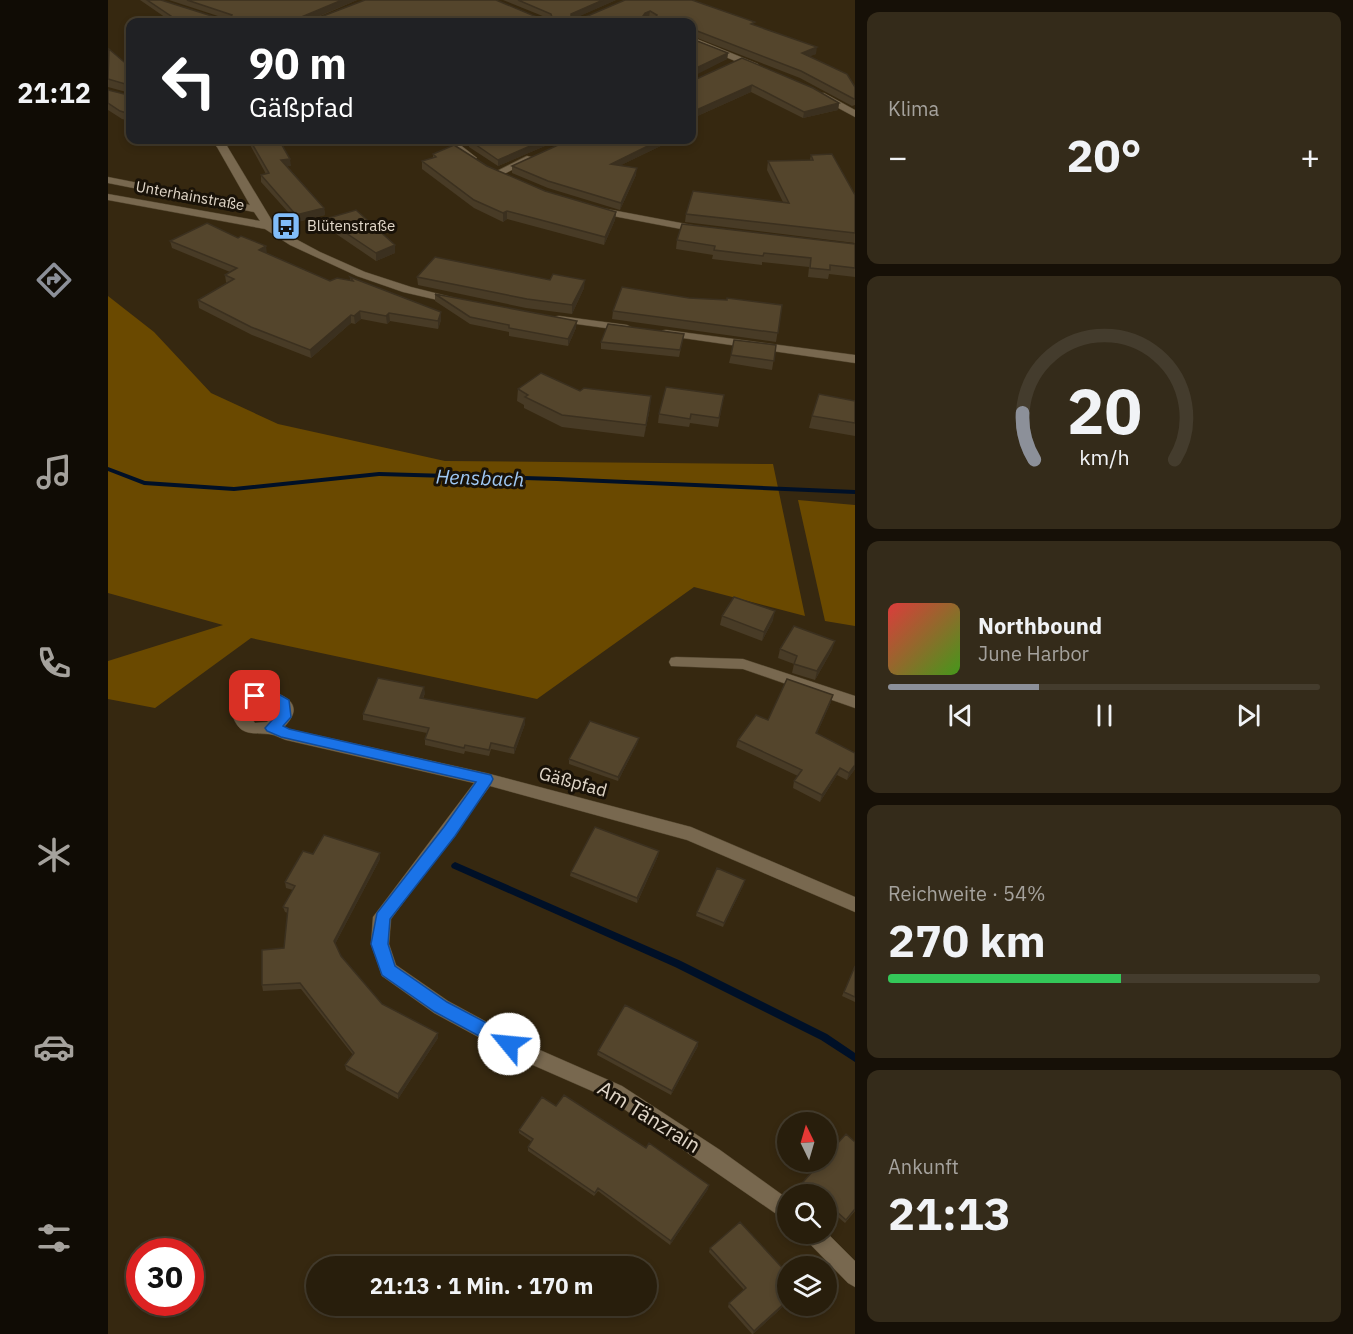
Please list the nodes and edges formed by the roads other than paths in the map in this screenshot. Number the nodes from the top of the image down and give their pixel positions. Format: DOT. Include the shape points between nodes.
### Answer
graph roads {
  1 [pos="696,42"];
  2 [pos="739,60"];
  3 [pos="730,64"];
  4 [pos="763,69"];
  5 [pos="809,89"];
  6 [pos="855,114"];
  7 [pos="218,144"];
  8 [pos="454,144"];
  9 [pos="539,154"];
  10 [pos="108,180"];
  11 [pos="108,197"];
  12 [pos="584,206"];
  13 [pos="257,209"];
  14 [pos="267,226"];
  15 [pos="718,231"];
  16 [pos="463,303"];
  17 [pos="542,316"];
  18 [pos="635,329"];
  19 [pos="658,332"];
  20 [pos="855,359"];
  21 [pos="676,662"];
  22 [pos="855,702"];
  23 [pos="272,728"];
  24 [pos="486,779"];
  25 [pos="855,905"];
  26 [pos="777,1204"];
  27 [pos="824,1244"];
  28 [pos="855,1276"];
  1 -- 2 [label="street"];
  2 -- 3 [label="street"];
  2 -- 4 [label="street"];
  5 -- 6 [label="street"];
  7 -- 13 [label="street"];
  8 -- 9 [label="street" via="493,170"];
  10 -- 13 [label="street"];
  11 -- 14 [label="street, Unterhainstraße"];
  12 -- 15 [label="street"];
  13 -- 14 [label="street"];
  14 -- 16 [label="street" via="318,255 380,281"];
  17 -- 18 [label="street"];
  19 -- 20 [label="street"];
  21 -- 22 [label="street" via="743,664"];
  23 -- 24 [label="street, Gäßpfad"];
  24 -- 25 [label="street, Gäßpfad" via="691,834"];
  24 -- 26 [label="street, Am Tänzrain" via="382,917 380,944 388,970 450,1012 526,1053 615,1092"];
  27 -- 28 [label="street"];
}
